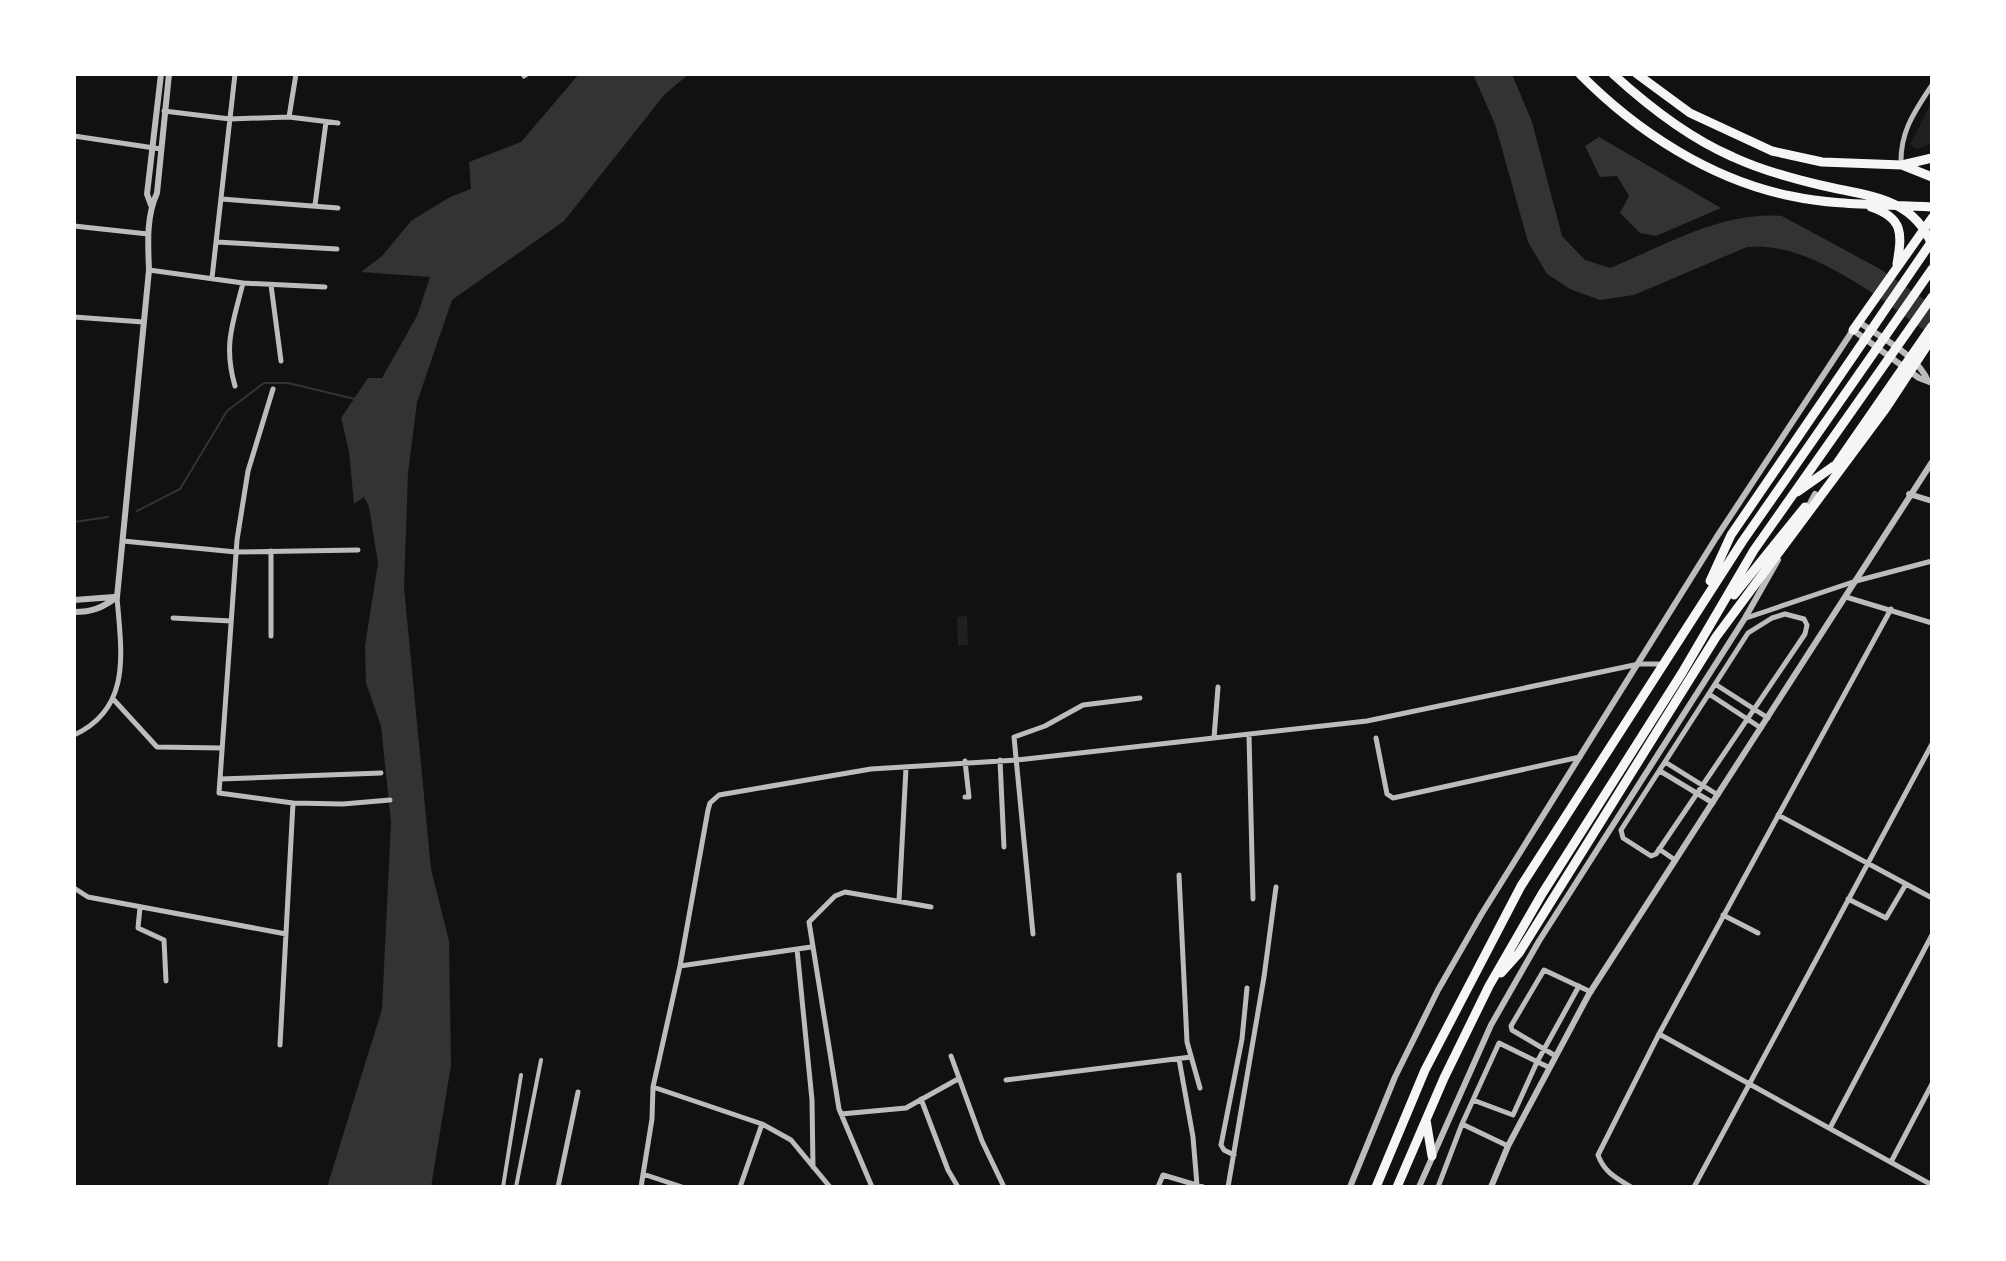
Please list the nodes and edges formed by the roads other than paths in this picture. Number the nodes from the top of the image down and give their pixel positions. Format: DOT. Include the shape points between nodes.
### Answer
graph roads {
  1 [pos="161,74"];
  2 [pos="169,74"];
  3 [pos="235,74"];
  4 [pos="296,74"];
  5 [pos="1580,74"];
  6 [pos="1613,74"];
  7 [pos="1637,74"];
  8 [pos="1932,85"];
  9 [pos="161,110"];
  10 [pos="289,117"];
  11 [pos="230,119"];
  12 [pos="326,122"];
  13 [pos="338,123"];
  14 [pos="74,136"];
  15 [pos="153,148"];
  16 [pos="161,149"];
  17 [pos="1932,158"];
  18 [pos="1902,165"];
  19 [pos="1932,177"];
  20 [pos="222,199"];
  21 [pos="1858,203"];
  22 [pos="151,205"];
  23 [pos="315,205"];
  24 [pos="1932,207"];
  25 [pos="338,208"];
  26 [pos="1932,218"];
  27 [pos="74,226"];
  28 [pos="148,234"];
  29 [pos="217,242"];
  30 [pos="1932,243"];
  31 [pos="337,249"];
  32 [pos="1897,268"];
  33 [pos="1932,269"];
  34 [pos="149,270"];
  35 [pos="212,278"];
  36 [pos="243,283"];
  37 [pos="271,285"];
  38 [pos="325,287"];
  39 [pos="1932,297"];
  40 [pos="74,317"];
  41 [pos="143,322"];
  42 [pos="1856,326"];
  43 [pos="1932,326"];
  44 [pos="1927,339"];
  45 [pos="281,361"];
  46 [pos="1907,362"];
  47 [pos="1930,382"];
  48 [pos="235,386"];
  49 [pos="273,389"];
  50 [pos="1932,462"];
  51 [pos="1835,466"];
  52 [pos="1815,494"];
  53 [pos="1909,494"];
  54 [pos="1791,497"];
  55 [pos="1932,501"];
  56 [pos="123,541"];
  57 [pos="358,550"];
  58 [pos="271,551"];
  59 [pos="236,552"];
  60 [pos="1932,561"];
  61 [pos="1856,581"];
  62 [pos="117,597"];
  63 [pos="1846,597"];
  64 [pos="74,600"];
  65 [pos="1699,606"];
  66 [pos="1891,609"];
  67 [pos="74,612"];
  68 [pos="1717,616"];
  69 [pos="173,618"];
  70 [pos="1745,618"];
  71 [pos="231,621"];
  72 [pos="1932,623"];
  73 [pos="271,636"];
  74 [pos="1795,648"];
  75 [pos="1808,656"];
  76 [pos="1639,664"];
  77 [pos="1662,664"];
  78 [pos="1715,684"];
  79 [pos="1218,687"];
  80 [pos="1709,694"];
  81 [pos="1140,698"];
  82 [pos="114,700"];
  83 [pos="1753,709"];
  84 [pos="1747,718"];
  85 [pos="1768,718"];
  86 [pos="1761,728"];
  87 [pos="74,735"];
  88 [pos="1249,735"];
  89 [pos="1214,738"];
  90 [pos="1376,738"];
  91 [pos="1932,744"];
  92 [pos="221,748"];
  93 [pos="1581,757"];
  94 [pos="1000,760"];
  95 [pos="1017,760"];
  96 [pos="965,761"];
  97 [pos="1665,762"];
  98 [pos="906,768"];
  99 [pos="1660,771"];
  100 [pos="381,773"];
  101 [pos="220,779"];
  102 [pos="1702,786"];
  103 [pos="1696,794"];
  104 [pos="1718,795"];
  105 [pos="965,797"];
  106 [pos="390,800"];
  107 [pos="293,803"];
  108 [pos="1713,803"];
  109 [pos="1778,815"];
  110 [pos="1004,847"];
  111 [pos="1659,849"];
  112 [pos="1675,860"];
  113 [pos="1868,863"];
  114 [pos="1179,875"];
  115 [pos="1906,884"];
  116 [pos="1276,887"];
  117 [pos="74,888"];
  118 [pos="1932,898"];
  119 [pos="1253,899"];
  120 [pos="1848,899"];
  121 [pos="899,901"];
  122 [pos="140,907"];
  123 [pos="931,907"];
  124 [pos="1723,915"];
  125 [pos="1758,933"];
  126 [pos="286,934"];
  127 [pos="1033,934"];
  128 [pos="1932,935"];
  129 [pos="811,947"];
  130 [pos="797,949"];
  131 [pos="680,966"];
  132 [pos="166,981"];
  133 [pos="1489,986"];
  134 [pos="1579,986"];
  135 [pos="1247,988"];
  136 [pos="1591,992"];
  137 [pos="1659,1034"];
  138 [pos="280,1045"];
  139 [pos="1545,1050"];
  140 [pos="1554,1055"];
  141 [pos="951,1056"];
  142 [pos="1191,1057"];
  143 [pos="1179,1059"];
  144 [pos="541,1060"];
  145 [pos="1537,1062"];
  146 [pos="1548,1067"];
  147 [pos="521,1075"];
  148 [pos="958,1079"];
  149 [pos="1006,1080"];
  150 [pos="1749,1084"];
  151 [pos="1932,1084"];
  152 [pos="653,1087"];
  153 [pos="1200,1088"];
  154 [pos="578,1092"];
  155 [pos="921,1099"];
  156 [pos="1473,1100"];
  157 [pos="841,1114"];
  158 [pos="1426,1120"];
  159 [pos="762,1124"];
  160 [pos="1462,1124"];
  161 [pos="1830,1128"];
  162 [pos="1508,1146"];
  163 [pos="1234,1155"];
  164 [pos="1432,1156"];
  165 [pos="1891,1162"];
  166 [pos="813,1168"];
  167 [pos="643,1174"];
  168 [pos="1932,1185"];
  169 [pos="1200,1186"];
  170 [pos="503,1187"];
  171 [pos="516,1187"];
  172 [pos="558,1187"];
  173 [pos="641,1187"];
  174 [pos="682,1187"];
  175 [pos="740,1187"];
  176 [pos="830,1187"];
  177 [pos="872,1187"];
  178 [pos="958,1187"];
  179 [pos="1004,1187"];
  180 [pos="1158,1187"];
  181 [pos="1228,1187"];
  182 [pos="1350,1187"];
  183 [pos="1376,1187"];
  184 [pos="1397,1187"];
  185 [pos="1419,1187"];
  186 [pos="1438,1187"];
  187 [pos="1491,1187"];
  188 [pos="1631,1187"];
  189 [pos="1694,1187"];
  1 -- 9 [label="street"];
  2 -- 9 [label="street"];
  3 -- 11 [label="street"];
  4 -- 10 [label="street"];
  5 -- 21 [label="highway" via="1640,127 1708,166 1790,196"];
  6 -- 30 [label="highway" via="1705,143 1788,177 1880,197 1907,211"];
  7 -- 18 [label="highway" via="1690,113 1772,151 1822,162"];
  8 -- 18 [label="street" via="1904,133"];
  9 -- 11 [label="street"];
  9 -- 15 [label="street"];
  9 -- 16 [label="street"];
  10 -- 11 [label="street"];
  10 -- 12 [label="street"];
  11 -- 20 [label="street"];
  12 -- 13 [label="street"];
  12 -- 23 [label="street"];
  14 -- 15 [label="street"];
  15 -- 16 [label="street"];
  15 -- 22 [label="street" via="147,194"];
  16 -- 22 [label="street"];
  17 -- 18 [label="highway"];
  18 -- 19 [label="highway"];
  20 -- 23 [label="street"];
  20 -- 29 [label="street"];
  21 -- 24 [label="highway"];
  21 -- 32 [label="highway" via="1882,211 1898,225"];
  22 -- 28 [label="street"];
  23 -- 25 [label="street"];
  26 -- 32 [label="highway"];
  27 -- 28 [label="street"];
  28 -- 34 [label="street"];
  29 -- 31 [label="street"];
  29 -- 35 [label="street"];
  30 -- 65 [label="highway" via="1731,535"];
  32 -- 42 [label="highway"];
  33 -- 65 [label="highway"];
  34 -- 35 [label="street"];
  34 -- 41 [label="street"];
  35 -- 36 [label="street"];
  36 -- 37 [label="street"];
  36 -- 48 [label="street" via="228,345"];
  37 -- 38 [label="street"];
  37 -- 45 [label="street"];
  39 -- 54 [label="highway"];
  40 -- 41 [label="street"];
  41 -- 56 [label="street"];
  42 -- 46 [label="street"];
  42 -- 76 [label="street"];
  43 -- 44 [label="highway"];
  44 -- 46 [label="highway"];
  44 -- 133 [label="highway" via="1886,408 1716,637 1519,953"];
  46 -- 47 [label="street" via="1919,378"];
  46 -- 51 [label="highway"];
  49 -- 59 [label="street" via="248,471"];
  50 -- 53 [label="street"];
  51 -- 52 [label="highway"];
  51 -- 54 [label="highway"];
  52 -- 68 [label="highway"];
  52 -- 70 [label="street"];
  53 -- 55 [label="street"];
  53 -- 61 [label="street"];
  54 -- 68 [label="highway"];
  56 -- 59 [label="street"];
  56 -- 62 [label="street"];
  57 -- 58 [label="street"];
  58 -- 59 [label="street"];
  58 -- 73 [label="street"];
  59 -- 71 [label="street"];
  60 -- 61 [label="street"];
  61 -- 63 [label="street"];
  61 -- 70 [label="street"];
  62 -- 64 [label="street"];
  62 -- 67 [label="street" via="90,612"];
  62 -- 82 [label="street" via="122,659"];
  63 -- 66 [label="street"];
  63 -- 75 [label="street"];
  65 -- 77 [label="highway"];
  66 -- 72 [label="street"];
  66 -- 109 [label="street"];
  68 -- 133 [label="highway"];
  69 -- 71 [label="street"];
  70 -- 164 [label="street" via="1539,941 1491,1025"];
  71 -- 92 [label="street"];
  74 -- 75 [label="street"];
  74 -- 78 [label="street" via="1805,634 1804,619 1785,614 1772,618 1748,633"];
  74 -- 83 [label="street"];
  75 -- 85 [label="street"];
  76 -- 77 [label="street"];
  76 -- 88 [label="street" via="1367,721"];
  76 -- 93 [label="street"];
  77 -- 183 [label="highway" via="1521,886 1425,1070"];
  78 -- 80 [label="street"];
  78 -- 83 [label="street"];
  79 -- 89 [label="street"];
  80 -- 84 [label="street"];
  80 -- 97 [label="street"];
  81 -- 95 [label="street" via="1083,705 1017,734"];
  82 -- 87 [label="street"];
  82 -- 92 [label="street" via="157,747"];
  83 -- 84 [label="street"];
  83 -- 85 [label="street"];
  84 -- 86 [label="street"];
  84 -- 102 [label="street"];
  85 -- 86 [label="street"];
  86 -- 104 [label="street"];
  88 -- 89 [label="street"];
  88 -- 119 [label="street"];
  89 -- 95 [label="street"];
  90 -- 93 [label="street" via="1387,794 1393,798"];
  91 -- 113 [label="street"];
  92 -- 101 [label="street"];
  93 -- 182 [label="street" via="1438,990"];
  94 -- 95 [label="street"];
  94 -- 96 [label="street"];
  94 -- 110 [label="street"];
  95 -- 127 [label="street"];
  96 -- 98 [label="street"];
  96 -- 105 [label="street"];
  97 -- 99 [label="street"];
  97 -- 102 [label="street"];
  98 -- 121 [label="street"];
  98 -- 131 [label="street" via="871,769 714,799"];
  99 -- 103 [label="street"];
  99 -- 111 [label="street" via="1621,833 1651,856"];
  100 -- 101 [label="street"];
  101 -- 107 [label="street" via="219,793"];
  102 -- 103 [label="street"];
  102 -- 104 [label="street"];
  103 -- 108 [label="street"];
  103 -- 111 [label="street"];
  104 -- 108 [label="street"];
  106 -- 107 [label="street"];
  107 -- 126 [label="street"];
  108 -- 112 [label="street"];
  109 -- 113 [label="street"];
  109 -- 124 [label="street"];
  111 -- 112 [label="street"];
  112 -- 136 [label="street"];
  113 -- 115 [label="street"];
  113 -- 120 [label="street"];
  114 -- 142 [label="street"];
  115 -- 118 [label="street"];
  115 -- 120 [label="street" via="1886,918"];
  116 -- 163 [label="street"];
  117 -- 122 [label="street" via="88,897"];
  120 -- 150 [label="street"];
  121 -- 123 [label="street"];
  121 -- 129 [label="street" via="839,893 809,922"];
  122 -- 126 [label="street"];
  122 -- 132 [label="street" via="138,928 164,940"];
  124 -- 125 [label="street"];
  124 -- 137 [label="street"];
  126 -- 138 [label="street"];
  128 -- 161 [label="street"];
  129 -- 130 [label="street"];
  129 -- 157 [label="street"];
  130 -- 131 [label="street"];
  130 -- 166 [label="street"];
  131 -- 152 [label="street"];
  133 -- 158 [label="highway"];
  134 -- 136 [label="street"];
  134 -- 139 [label="street"];
  134 -- 139 [label="street" via="1544,970 1511,1026"];
  135 -- 163 [label="street" via="1221,1145"];
  136 -- 140 [label="street"];
  137 -- 150 [label="street"];
  137 -- 188 [label="street" via="1598,1155 1609,1173"];
  139 -- 140 [label="street"];
  139 -- 145 [label="street"];
  140 -- 146 [label="street"];
  141 -- 148 [label="street"];
  142 -- 143 [label="street"];
  142 -- 153 [label="street"];
  143 -- 149 [label="street"];
  143 -- 169 [label="street"];
  144 -- 171 [label="street"];
  145 -- 146 [label="street"];
  145 -- 156 [label="street" via="1513,1115"];
  145 -- 156 [label="street" via="1499,1043"];
  146 -- 162 [label="street"];
  147 -- 170 [label="street"];
  148 -- 155 [label="street"];
  148 -- 179 [label="street"];
  150 -- 161 [label="street"];
  150 -- 189 [label="street"];
  151 -- 165 [label="street"];
  152 -- 159 [label="street"];
  152 -- 167 [label="street"];
  154 -- 172 [label="street"];
  155 -- 157 [label="street" via="900,1109"];
  155 -- 178 [label="street"];
  156 -- 160 [label="street"];
  157 -- 177 [label="street"];
  158 -- 164 [label="highway"];
  158 -- 184 [label="highway"];
  159 -- 166 [label="street" via="791,1140"];
  159 -- 175 [label="street"];
  160 -- 162 [label="street"];
  160 -- 186 [label="street"];
  161 -- 165 [label="street"];
  162 -- 187 [label="street"];
  163 -- 181 [label="street"];
  164 -- 185 [label="street"];
  165 -- 168 [label="street"];
  166 -- 176 [label="street"];
  167 -- 173 [label="street"];
  167 -- 174 [label="street"];
  169 -- 180 [label="street" via="1163,1175"];
}
